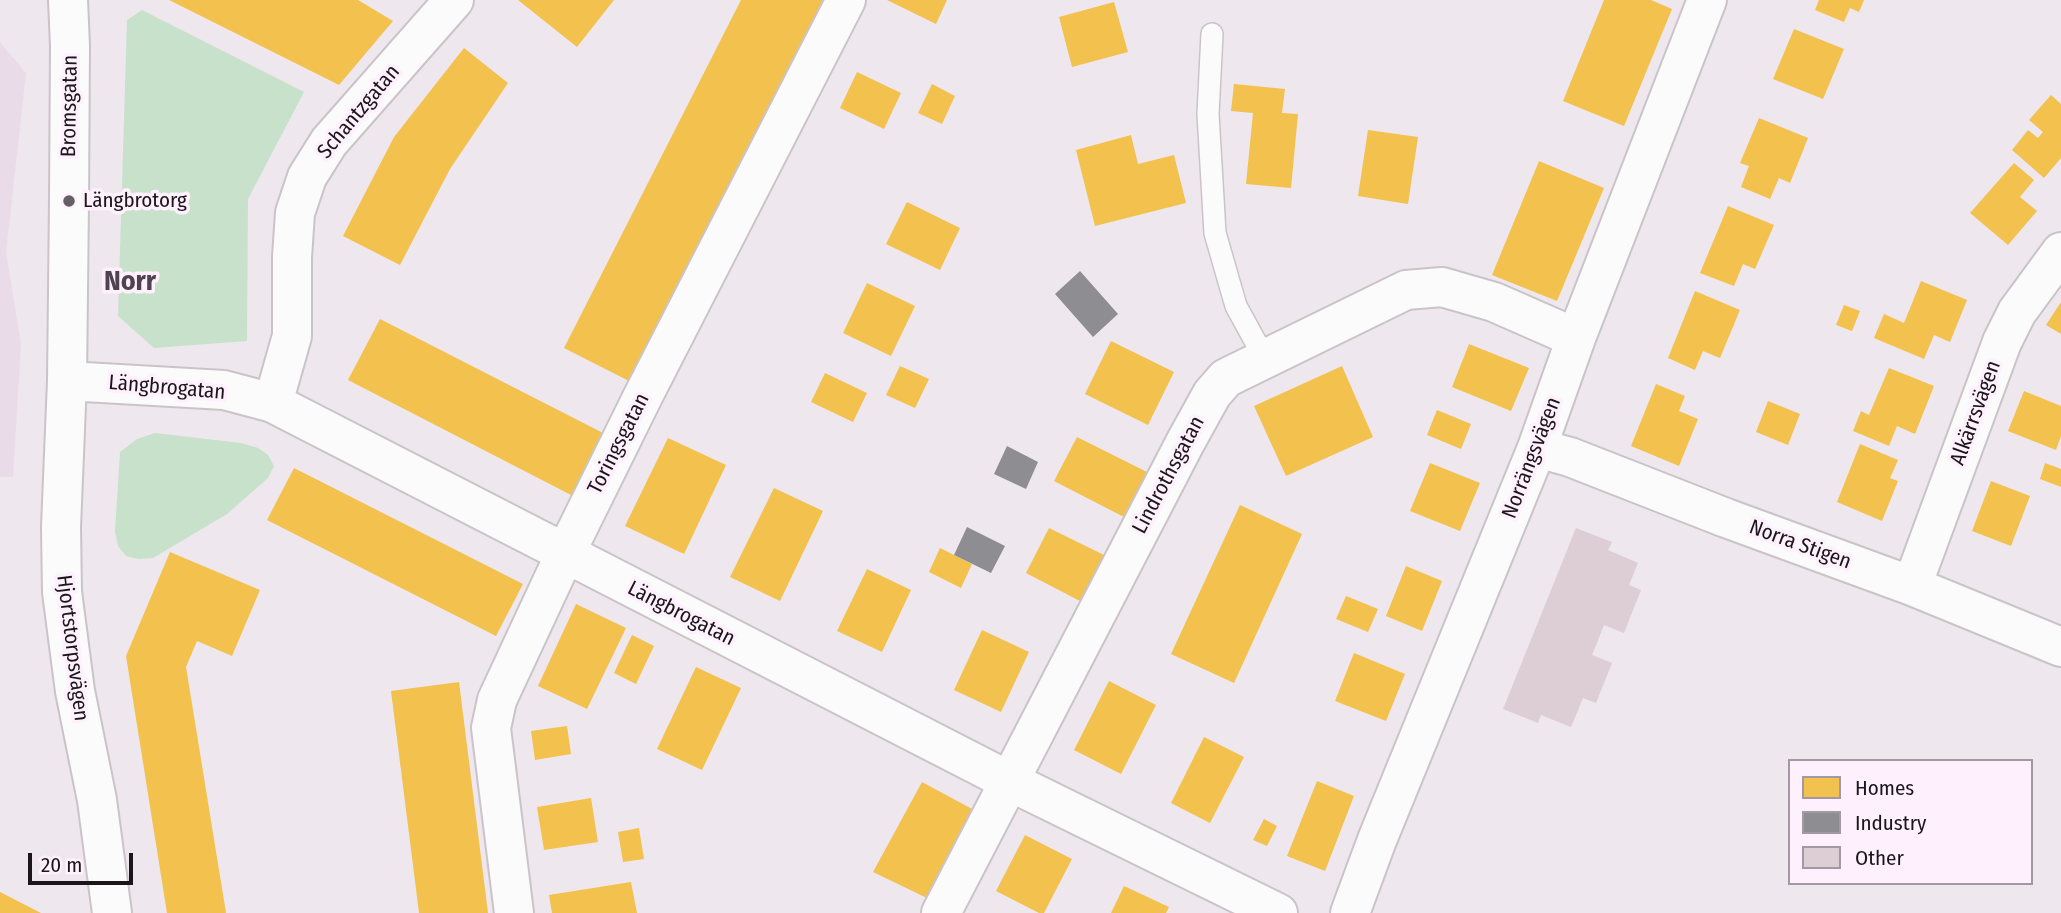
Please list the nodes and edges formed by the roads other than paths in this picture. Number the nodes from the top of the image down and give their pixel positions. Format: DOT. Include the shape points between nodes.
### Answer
graph roads {
  1 [pos="68,0"];
  2 [pos="454,0"];
  3 [pos="846,0"];
  4 [pos="1707,0"];
  5 [pos="1212,34"];
  6 [pos="2061,252"];
  7 [pos="1576,338"];
  8 [pos="1265,359"];
  9 [pos="67,381"];
  10 [pos="273,403"];
  11 [pos="1537,447"];
  12 [pos="565,554"];
  13 [pos="1912,586"];
  14 [pos="2061,647"];
  15 [pos="1011,782"];
  16 [pos="112,913"];
  17 [pos="514,913"];
  18 [pos="941,913"];
  19 [pos="1278,913"];
  20 [pos="1350,913"];
  1 -- 9 [label="street, Bromsgatan"];
  2 -- 10 [label="street, Schantzgatan" via="329,142 307,177 295,213 292,335"];
  3 -- 12 [label="street, Toringsgatan"];
  4 -- 7 [label="street, Norrängsvägen"];
  5 -- 8 [label="lane" via="1208,114 1215,233 1236,306"];
  6 -- 13 [label="street, Alkärrsvägen" via="2017,312 2002,342"];
  7 -- 8 [label="street, Lindrothsgatan" via="1493,302 1442,287 1406,290"];
  7 -- 11 [label="street, Norrängsvägen"];
  8 -- 15 [label="street, Lindrothsgatan" via="1226,378 1212,394"];
  9 -- 10 [label="street, Längbrogatan" via="224,390"];
  9 -- 16 [label="street, Hjortstorpsvägen" via="62,592"];
  10 -- 12 [label="street, Längbrogatan"];
  11 -- 13 [label="street, Norra Stigen"];
  11 -- 20 [label="street, Norrängsvägen"];
  12 -- 15 [label="street, Längbrogatan"];
  12 -- 17 [label="street, Toringsgatan" via="497,700 491,728"];
  13 -- 14 [label="street, Norra Stigen"];
  15 -- 18 [label="street, Lindrothsgatan"];
  15 -- 19 [label="street, Längbrogatan"];
}
